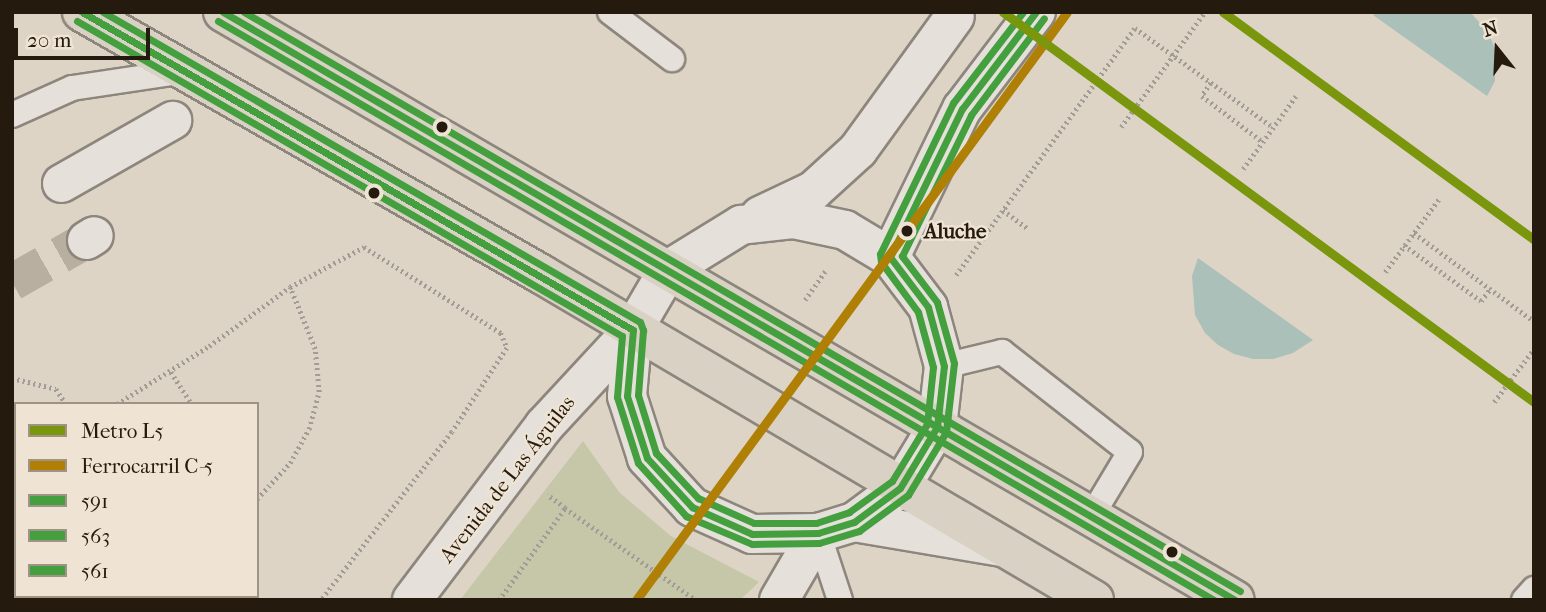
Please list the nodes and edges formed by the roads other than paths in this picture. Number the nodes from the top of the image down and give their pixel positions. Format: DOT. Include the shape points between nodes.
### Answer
graph roads {
  1 [pos="82,12"];
  2 [pos="223,12"];
  3 [pos="610,12"];
  4 [pos="1036,12"];
  5 [pos="955,16"];
  6 [pos="672,59"];
  7 [pos="186,71"];
  8 [pos="12,115"];
  9 [pos="172,120"];
  10 [pos="61,184"];
  11 [pos="741,225"];
  12 [pos="890,257"];
  13 [pos="668,270"];
  14 [pos="633,330"];
  15 [pos="944,366"];
  16 [pos="937,427"];
  17 [pos="900,488"];
  18 [pos="1091,517"];
  19 [pos="854,522"];
  20 [pos="818,533"];
  21 [pos="1002,547"];
  22 [pos="1534,589"];
  23 [pos="412,600"];
  24 [pos="779,600"];
  25 [pos="840,600"];
  26 [pos="1094,600"];
  27 [pos="1235,600"];
  28 [pos="1524,600"];
  1 -- 7 [label="main road"];
  2 -- 13 [label="main road"];
  3 -- 6 [label="lane"];
  4 -- 12 [label="street" via="962,109"];
  5 -- 11 [label="street" via="858,150 813,191"];
  7 -- 8 [label="lane" via="72,88"];
  7 -- 14 [label="main road"];
  9 -- 10 [label="street"];
  11 -- 12 [label="street, Avenida de Las Águilas" via="793,219 845,230"];
  11 -- 13 [label="street, Avenida de Las Águilas"];
  12 -- 15 [label="street, Avenida de Las Águilas" via="928,307"];
  13 -- 14 [label="street, Avenida de Las Águilas"];
  13 -- 16 [label="main road"];
  14 -- 17 [label="main road"];
  14 -- 20 [label="street, Avenida de Las Águilas" via="627,396 647,458 692,507 752,534"];
  14 -- 23 [label="street, Avenida de Las Águilas" via="544,426"];
  15 -- 16 [label="street, Avenida de Las Águilas"];
  15 -- 18 [label="lane" via="1002,352 1130,452"];
  16 -- 17 [label="street, Avenida de Las Águilas"];
  16 -- 18 [label="main road"];
  17 -- 19 [label="street, Avenida de Las Águilas"];
  17 -- 21 [label="main road"];
  18 -- 27 [label="main road"];
  19 -- 20 [label="street, Avenida de Las Águilas"];
  19 -- 21 [label="street"];
  20 -- 24 [label="street"];
  20 -- 25 [label="lane"];
  21 -- 26 [label="main road"];
  22 -- 28 [label="lane"];
}
